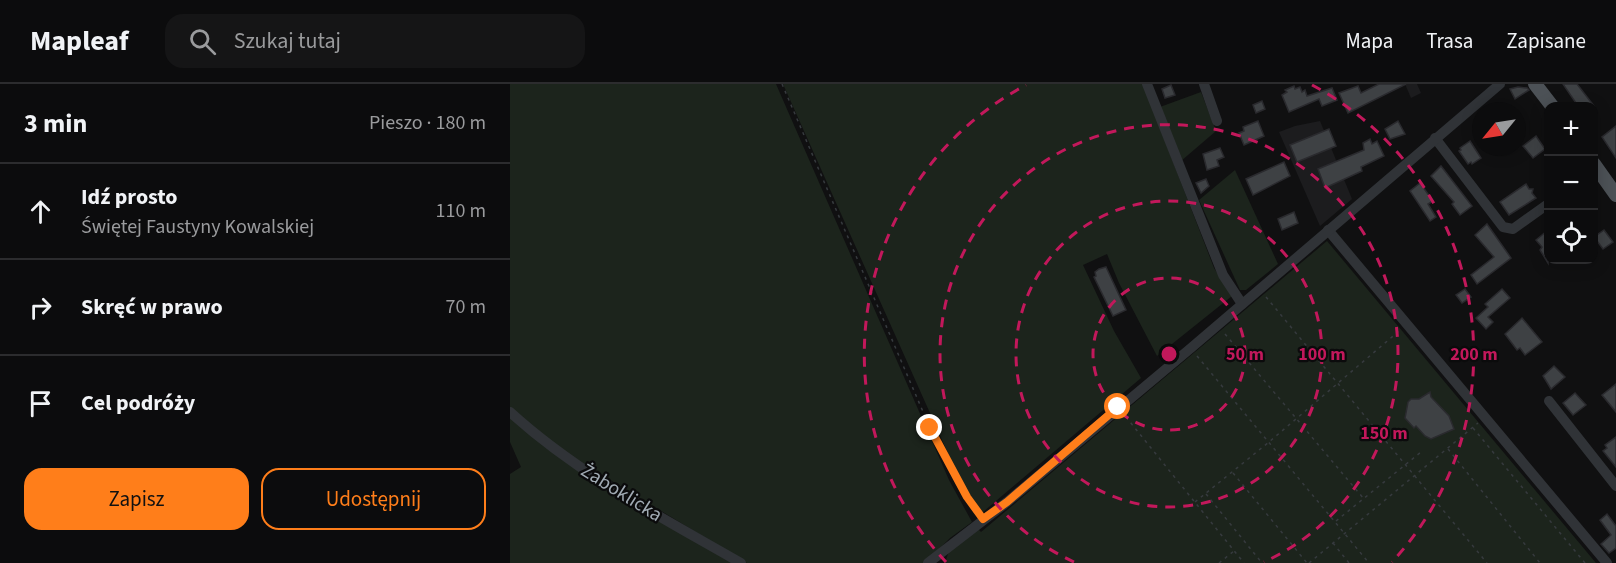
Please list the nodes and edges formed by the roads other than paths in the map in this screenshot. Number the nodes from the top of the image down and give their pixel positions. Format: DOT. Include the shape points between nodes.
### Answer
graph roads {
  1 [pos="1147,84"];
  2 [pos="1204,84"];
  3 [pos="1500,84"];
  4 [pos="1535,84"];
  5 [pos="1549,102"];
  6 [pos="1217,121"];
  7 [pos="1435,138"];
  8 [pos="1598,171"];
  9 [pos="1616,195"];
  10 [pos="1544,207"];
  11 [pos="1328,230"];
  12 [pos="1242,304"];
  13 [pos="1549,400"];
  14 [pos="510,412"];
  15 [pos="1616,486"];
  16 [pos="940,558"];
  17 [pos="741,563"];
  18 [pos="928,563"];
  19 [pos="1606,563"];
  1 -- 12 [label="street" via="1223,275"];
  2 -- 6 [label="street"];
  3 -- 7 [label="street"];
  4 -- 5 [label="main road"];
  7 -- 10 [label="street" via="1503,227 1513,229"];
  7 -- 11 [label="street"];
  8 -- 9 [label="main road"];
  11 -- 12 [label="street"];
  11 -- 19 [label="street"];
  12 -- 16 [label="street"];
  13 -- 15 [label="street"];
  14 -- 17 [label="street, Żaboklicka" via="548,446"];
  16 -- 18 [label="street"];
}
